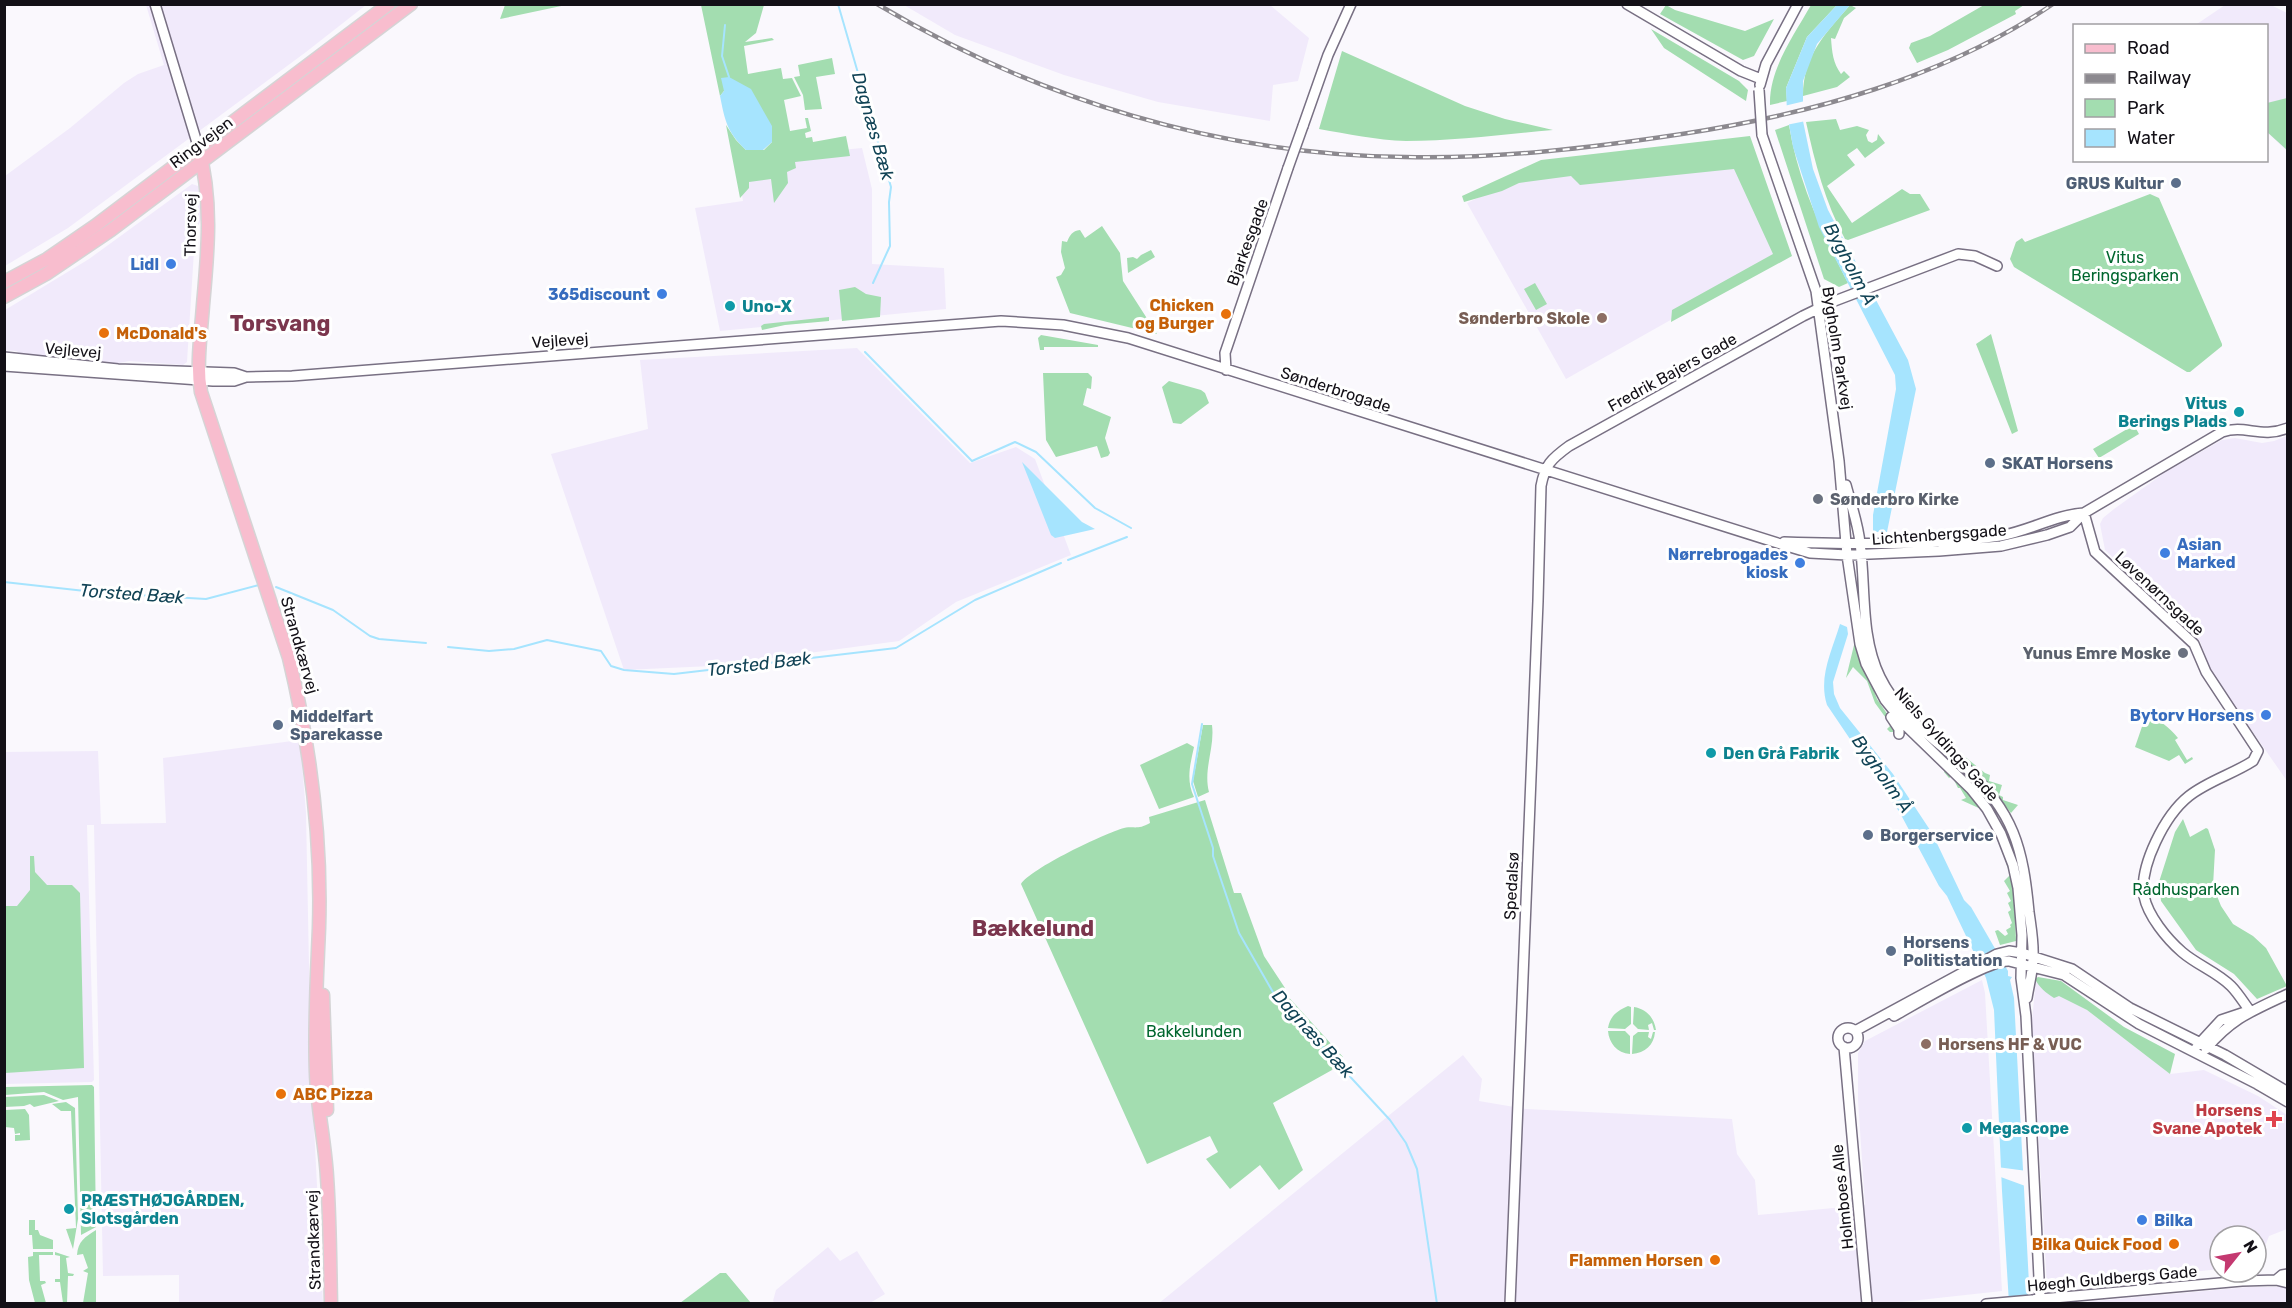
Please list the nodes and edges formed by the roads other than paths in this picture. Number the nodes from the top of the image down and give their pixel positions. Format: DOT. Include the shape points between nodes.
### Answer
graph roads {
  1 [pos="155,4"];
  2 [pos="388,4"];
  3 [pos="411,4"];
  4 [pos="1351,4"];
  5 [pos="1627,4"];
  6 [pos="1798,4"];
  7 [pos="1761,79"];
  8 [pos="198,146"];
  9 [pos="203,162"];
  10 [pos="1997,266"];
  11 [pos="4,282"];
  12 [pos="4,297"];
  13 [pos="1819,308"];
  14 [pos="877,331"];
  15 [pos="4,357"];
  16 [pos="4,366"];
  17 [pos="1226,370"];
  18 [pos="199,377"];
  19 [pos="2284,429"];
  20 [pos="1839,461"];
  21 [pos="1544,470"];
  22 [pos="2084,513"];
  23 [pos="1776,541"];
  24 [pos="1846,542"];
  25 [pos="1860,542"];
  26 [pos="1847,555"];
  27 [pos="1861,555"];
  28 [pos="1880,692"];
  29 [pos="1899,734"];
  30 [pos="1971,789"];
  31 [pos="2008,821"];
  32 [pos="2022,953"];
  33 [pos="1999,957"];
  34 [pos="2033,957"];
  35 [pos="2021,965"];
  36 [pos="2032,967"];
  37 [pos="2288,994"];
  38 [pos="2250,1011"];
  39 [pos="2026,1016"];
  40 [pos="1856,1033"];
  41 [pos="1848,1047"];
  42 [pos="2200,1048"];
  43 [pos="2288,1092"];
  44 [pos="2288,1102"];
  45 [pos="2288,1274"];
  46 [pos="2276,1280"];
  47 [pos="2288,1283"];
  48 [pos="2035,1299"];
  49 [pos="331,1304"];
  50 [pos="1510,1304"];
  51 [pos="1867,1304"];
  52 [pos="1986,1304"];
  1 -- 8 [label="street, Thorsvej"];
  2 -- 8 [label="main road, Ringvejen"];
  3 -- 9 [label="main road, Ringvejen"];
  4 -- 17 [label="street, Bjarkesgade, bridge" via="1328,55 1288,168 1226,353"];
  5 -- 7 [label="street"];
  6 -- 7 [label="street, Bygholm Parkvej"];
  7 -- 13 [label="street, Bygholm Parkvej, bridge" via="1762,135"];
  8 -- 9 [label="main road, Thorsvej"];
  8 -- 11 [label="main road, Ringvejen" via="95,226"];
  9 -- 12 [label="main road, Ringvejen" via="72,258"];
  9 -- 18 [label="main road, Thorsvej" via="209,218"];
  10 -- 13 [label="street, Fredrik Bajers Gade" via="1976,256 1958,254"];
  13 -- 20 [label="street, Bygholm Parkvej"];
  13 -- 21 [label="street, Fredrik Bajers Gade" via="1569,446"];
  14 -- 17 [label="street, Sønderbrogade" via="1001,321 1063,324 1128,338"];
  14 -- 18 [label="street, Vejlevej" via="246,377 234,381"];
  15 -- 18 [label="street, Vejlevej"];
  16 -- 18 [label="street, Vejlevej"];
  17 -- 21 [label="street, Sønderbrogade"];
  18 -- 49 [label="main road, Strandkærvej" via="201,395 280,628 309,755 316,818 319,928 316,1072 327,1175"];
  19 -- 22 [label="street, Lichtenbergsgade" via="2264,433 2228,430"];
  20 -- 24 [label="street, Bygholm Parkvej"];
  20 -- 25 [label="street, Bygholm Parkvej"];
  21 -- 23 [label="street, Sønderbrogade"];
  21 -- 50 [label="street, Spedalsø"];
  22 -- 25 [label="street, Lichtenbergsgade" via="2068,514 2001,536"];
  22 -- 27 [label="street, Lichtenbergsgade" via="2070,527 2001,546"];
  22 -- 38 [label="street, Løvenørnsgade" via="2095,552 2194,644 2206,672 2256,747 2258,754 2247,765 2192,794 2174,811 2161,829 2143,886 2148,908 2169,938 2182,952 2231,986"];
  23 -- 24 [label="street, Sønderbrogade"];
  23 -- 26 [label="street, Sønderbrogade" via="1810,553"];
  24 -- 25 [label="street, Lichtenbergsgade"];
  24 -- 26 [label="street, Niels Gyldings Gade"];
  25 -- 27 [label="street, Niels Gyldings Gade"];
  26 -- 27 [label="street, Lichtenbergsgade"];
  26 -- 28 [label="street, Niels Gyldings Gade" via="1860,644"];
  27 -- 31 [label="street, Niels Gyldings Gade" via="1867,632 1880,676 1890,694 1923,732 1992,795"];
  28 -- 29 [label="street" via="1880,700 1898,726"];
  28 -- 30 [label="street, Niels Gyldings Gade" via="1907,727"];
  30 -- 31 [label="street" via="1980,794 1999,820"];
  30 -- 32 [label="street, Niels Gyldings Gade" via="1997,826 2013,865"];
  31 -- 34 [label="street, Niels Gyldings Gade" via="2023,861"];
  32 -- 33 [label="street" via="2009,951"];
  32 -- 34 [label="street"];
  32 -- 35 [label="street, Niels Gyldings Gade"];
  33 -- 35 [label="street"];
  33 -- 40 [label="street"];
  34 -- 36 [label="street, Niels Gyldings Gade"];
  34 -- 42 [label="street" via="2078,972 2130,1008"];
  35 -- 36 [label="street"];
  35 -- 39 [label="street, Niels Gyldings Gade"];
  36 -- 39 [label="street, Niels Gyldings Gade"];
  36 -- 42 [label="street" via="2064,975 2134,1021"];
  37 -- 38 [label="street"];
  38 -- 42 [label="street"];
  39 -- 48 [label="street"];
  40 -- 41 [label="street" via="1856,1043"];
  40 -- 41 [label="street" via="1846,1028 1840,1033 1839,1040"];
  41 -- 51 [label="street, Holmboes Alle"];
  42 -- 43 [label="street"];
  42 -- 44 [label="street"];
  45 -- 46 [label="street, Høegh Guldbergs Gade"];
  46 -- 47 [label="street, Høegh Guldbergs Gade"];
  46 -- 48 [label="street, Høegh Guldbergs Gade"];
  48 -- 52 [label="street, Høegh Guldbergs Gade"];
}
